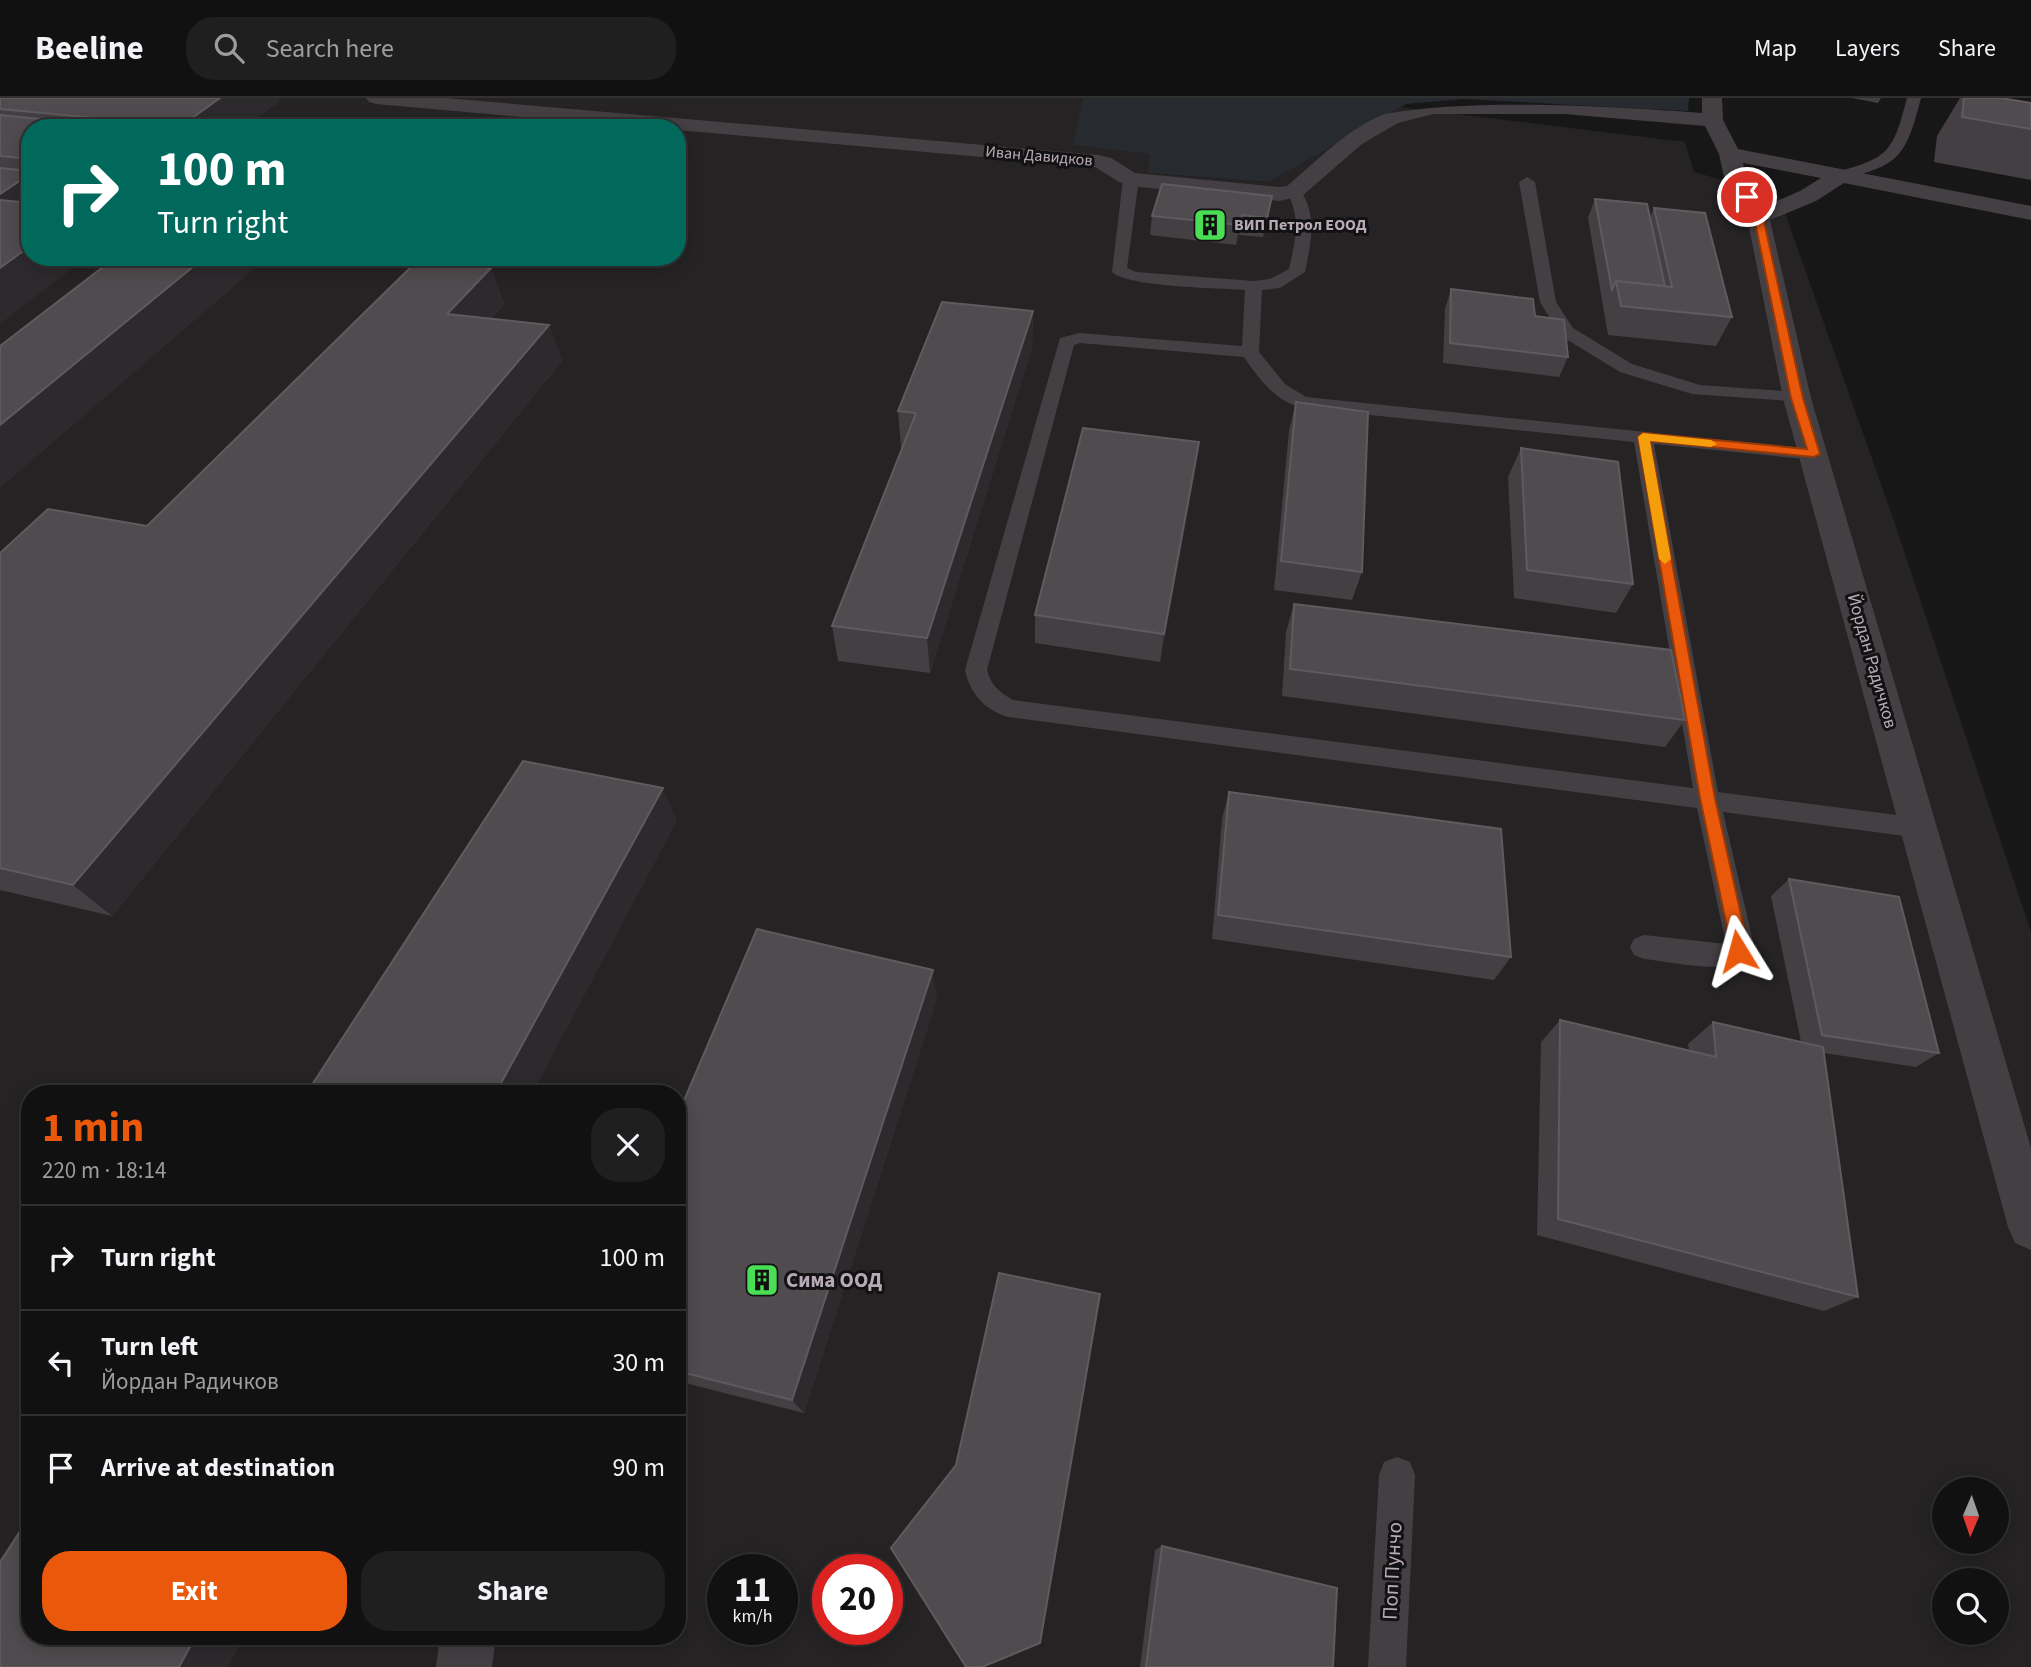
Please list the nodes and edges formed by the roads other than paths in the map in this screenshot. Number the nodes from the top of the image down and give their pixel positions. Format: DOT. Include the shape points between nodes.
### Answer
graph roads {
  1 [pos="376,98"];
  2 [pos="1914,98"];
  3 [pos="1713,109"];
  4 [pos="617,119"];
  5 [pos="686,125"];
  6 [pos="1730,154"];
  7 [pos="1841,175"];
  8 [pos="1132,179"];
  9 [pos="1527,182"];
  10 [pos="1294,191"];
  11 [pos="2031,213"];
  12 [pos="1758,217"];
  13 [pos="1254,286"];
  14 [pos="1250,352"];
  15 [pos="1797,398"];
  16 [pos="1643,437"];
  17 [pos="1814,454"];
  18 [pos="1707,798"];
  19 [pos="1920,828"];
  20 [pos="1644,947"];
  21 [pos="2031,1227"];
  22 [pos="1397,1475"];
  23 [pos="467,1645"];
  24 [pos="464,1667"];
  25 [pos="1387,1667"];
  1 -- 4 [label="street, Иван Давидков"];
  2 -- 7 [label="lane" via="1903,141 1889,157 1875,168"];
  3 -- 6 [label="street, Йордан Радичков"];
  3 -- 10 [label="street" via="1433,108 1391,120 1354,140"];
  5 -- 8 [label="street, Иван Давидков" via="1100,161"];
  6 -- 7 [label="street"];
  6 -- 12 [label="street, Йордан Радичков" via="1735,177"];
  7 -- 11 [label="street"];
  7 -- 12 [label="street" via="1808,196"];
  8 -- 10 [label="street, Иван Давидков" via="1262,194"];
  8 -- 13 [label="lane" via="1120,272 1133,277"];
  9 -- 15 [label="lane" via="1548,302 1567,332 1626,368 1698,390"];
  10 -- 13 [label="lane" via="1306,214 1297,272 1274,284"];
  12 -- 15 [label="street, Йордан Радичков"];
  13 -- 14 [label="lane"];
  14 -- 16 [label="lane" via="1276,388 1302,402"];
  14 -- 18 [label="lane" via="1079,338 1066,342 976,670 978,684 989,698 1008,708"];
  15 -- 17 [label="street, Йордан Радичков"];
  16 -- 17 [label="lane"];
  16 -- 18 [label="lane"];
  17 -- 19 [label="street, Йордан Радичков"];
  18 -- 19 [label="lane"];
  18 -- 20 [label="lane" via="1738,951 1727,956"];
  19 -- 21 [label="street, Йордан Радичков"];
  22 -- 25 [label="lane, Поп Пунчо"];
  23 -- 24 [label="street"];
}
